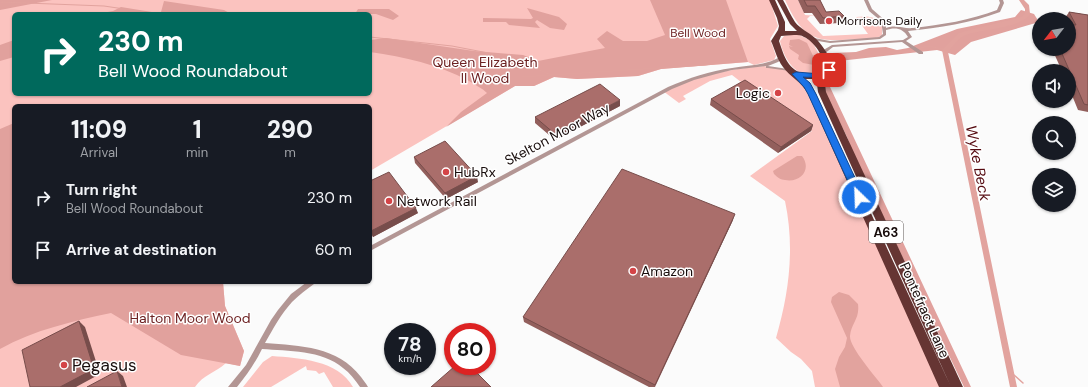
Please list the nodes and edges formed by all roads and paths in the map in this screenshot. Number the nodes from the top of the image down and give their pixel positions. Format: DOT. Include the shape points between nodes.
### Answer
graph roads {
  1 [pos="772,0"];
  2 [pos="780,0"];
  3 [pos="866,0"];
  4 [pos="1001,0"];
  5 [pos="883,22"];
  6 [pos="894,27"];
  7 [pos="922,29"];
  8 [pos="904,30"];
  9 [pos="885,31"];
  10 [pos="778,34"];
  11 [pos="805,34"];
  12 [pos="909,36"];
  13 [pos="814,39"];
  14 [pos="901,41"];
  15 [pos="914,48"];
  16 [pos="822,52"];
  17 [pos="921,53"];
  18 [pos="782,58"];
  19 [pos="764,66"];
  20 [pos="792,72"];
  21 [pos="823,76"];
  22 [pos="372,248"];
  23 [pos="310,284"];
  24 [pos="261,346"];
  25 [pos="232,387"];
  26 [pos="364,387"];
  27 [pos="945,387"];
  28 [pos="957,387"];
  1 -- 10 [label="highway, A63" via="782,25"];
  2 -- 11 [label="highway, A63" via="793,24"];
  3 -- 5 [label="street" via="870,10"];
  4 -- 7 [label="street" via="999,11"];
  5 -- 6 [label="street"];
  5 -- 9 [label="street"];
  6 -- 8 [label="street"];
  6 -- 9 [label="street"];
  7 -- 8 [label="street"];
  7 -- 12 [label="street"];
  8 -- 12 [label="street"];
  9 -- 13 [label="street" via="880,38 874,40 830,42"];
  9 -- 14 [label="street"];
  10 -- 11 [label="highway, A63"];
  10 -- 18 [label="highway, A63" via="775,40"];
  11 -- 13 [label="highway, A63"];
  12 -- 14 [label="street"];
  12 -- 15 [label="street"];
  13 -- 16 [label="highway, A63"];
  14 -- 15 [label="street"];
  14 -- 16 [label="street" via="832,46"];
  15 -- 17 [label="street"];
  16 -- 21 [label="highway, A63" via="829,70"];
  18 -- 19 [label="street, Skelton Moor Way"];
  18 -- 20 [label="highway, A63"];
  19 -- 20 [label="street, Skelton Moor Way"];
  19 -- 22 [label="street, Skelton Moor Way" via="716,72 670,88"];
  20 -- 21 [label="highway"];
  20 -- 27 [label="highway, Pontefract Lane / A63" via="807,85 812,94"];
  21 -- 28 [label="highway, Pontefract Lane / A63" via="822,92"];
  23 -- 24 [label="street" via="288,303"];
  24 -- 25 [label="street" via="254,360"];
  24 -- 26 [label="street" via="306,351 331,357 353,371"];
}
